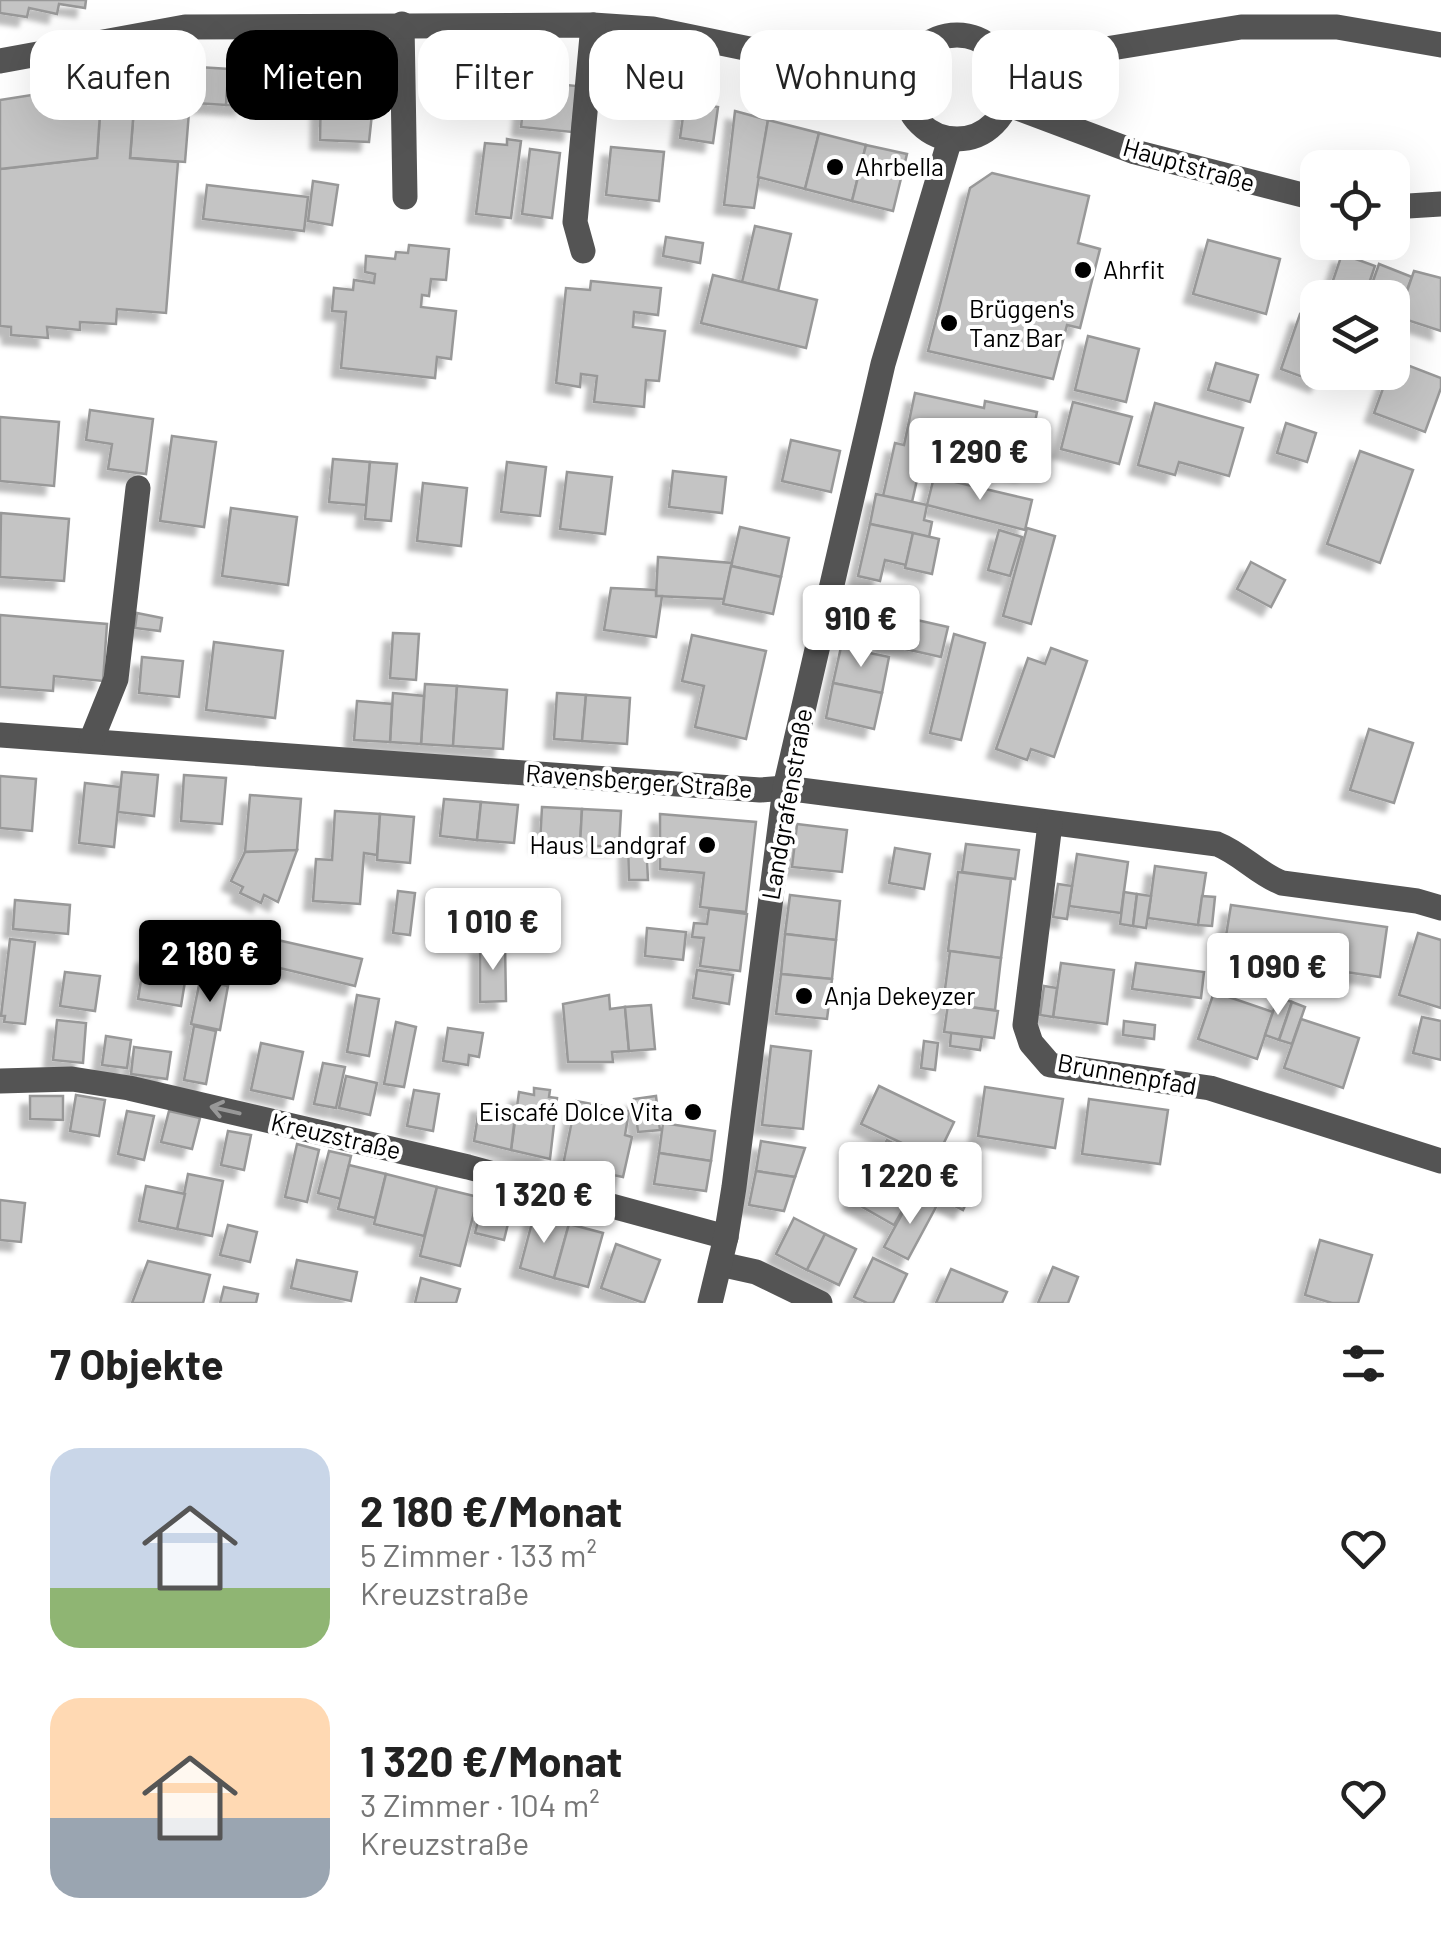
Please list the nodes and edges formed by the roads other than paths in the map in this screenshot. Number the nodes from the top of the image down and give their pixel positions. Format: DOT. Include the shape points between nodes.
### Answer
graph roads {
  1 [pos="402,24"];
  2 [pos="593,25"];
  3 [pos="1441,45"];
  4 [pos="740,47"];
  5 [pos="1119,47"];
  6 [pos="0,61"];
  7 [pos="917,120"];
  8 [pos="997,120"];
  9 [pos="1050,120"];
  10 [pos="950,139"];
  11 [pos="1300,195"];
  12 [pos="405,197"];
  13 [pos="1441,204"];
  14 [pos="1410,206"];
  15 [pos="583,252"];
  16 [pos="138,488"];
  17 [pos="0,735"];
  18 [pos="91,741"];
  19 [pos="785,788"];
  20 [pos="1050,824"];
  21 [pos="1441,908"];
  22 [pos="0,1081"];
  23 [pos="1441,1162"];
  24 [pos="726,1237"];
  25 [pos="720,1264"];
  26 [pos="710,1303"];
  27 [pos="820,1303"];
  1 -- 2 [label="street"];
  1 -- 6 [label="street" via="184,28"];
  1 -- 12 [label="street"];
  2 -- 4 [label="street"];
  2 -- 15 [label="street" via="575,222"];
  3 -- 5 [label="street" via="1337,28 1241,28"];
  7 -- 10 [label="street"];
  8 -- 10 [label="street" via="981,134"];
  9 -- 11 [label="street, Hauptstraße" via="1135,152"];
  10 -- 19 [label="street, Landgrafenstraße" via="883,364"];
  13 -- 14 [label="street"];
  16 -- 18 [label="street" via="116,679"];
  17 -- 18 [label="street, Ravensberger Straße"];
  18 -- 19 [label="street, Ravensberger Straße"];
  19 -- 20 [label="street, Ravensberger Straße"];
  19 -- 24 [label="street, Landgrafenstraße"];
  20 -- 21 [label="street, Ravensberger Straße" via="1217,844 1282,883"];
  20 -- 23 [label="street, Brunnenpfad" via="1026,1025 1030,1043 1050,1065 1210,1088"];
  24 -- 22 [label="street, Kreuzstraße, one-way" via="468,1167 129,1088 72,1079"];
  24 -- 25 [label="street, Landgrafenstraße"];
  25 -- 26 [label="street, Landgrafenstraße"];
  25 -- 27 [label="street" via="756,1272"];
}
